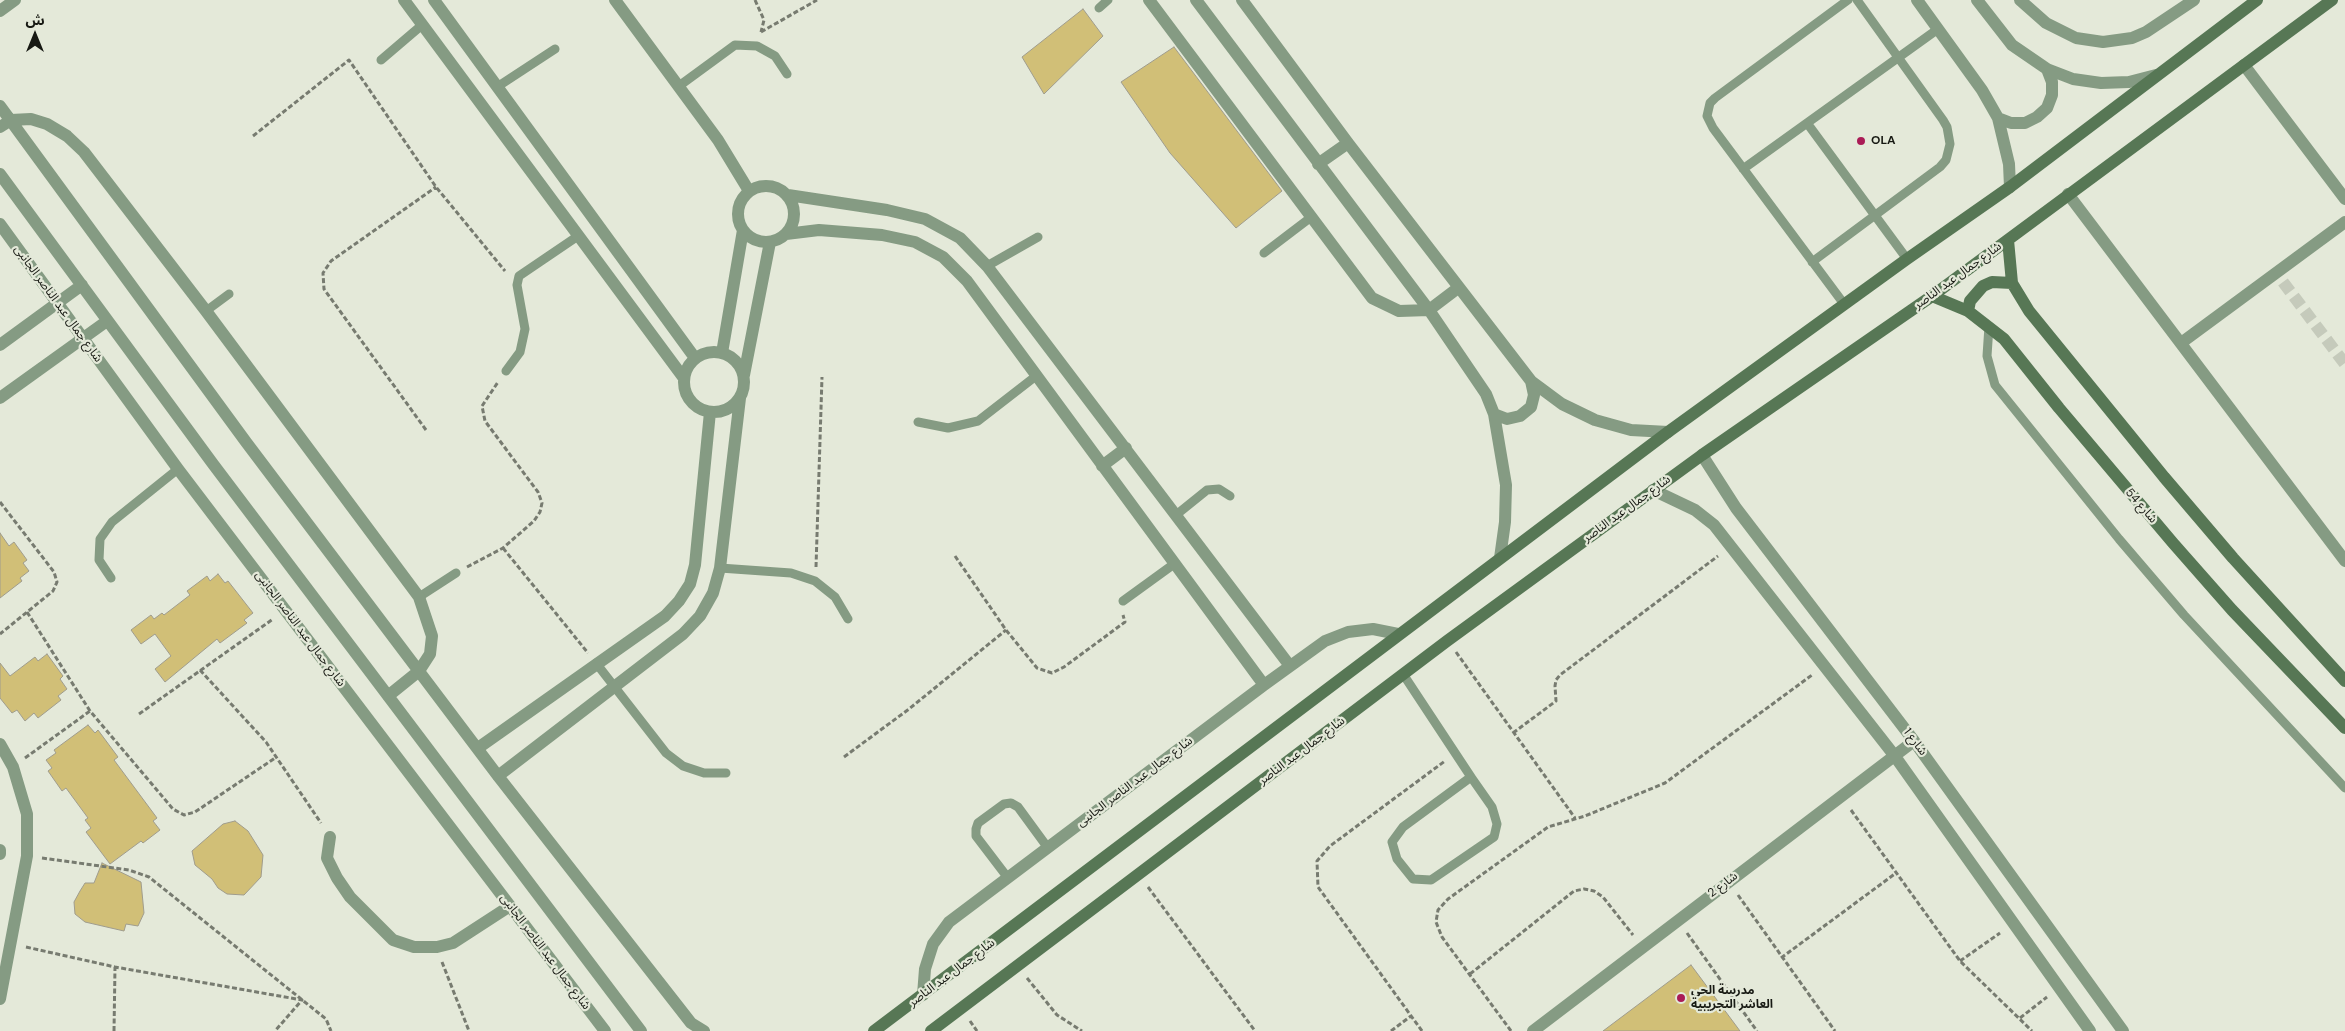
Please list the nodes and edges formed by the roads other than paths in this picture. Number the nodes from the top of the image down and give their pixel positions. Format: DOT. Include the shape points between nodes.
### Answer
graph roads {
  1 [pos="15,0"];
  2 [pos="404,0"];
  3 [pos="434,0"];
  4 [pos="615,0"];
  5 [pos="1108,0"];
  6 [pos="1150,0"];
  7 [pos="1196,0"];
  8 [pos="1242,0"];
  9 [pos="1848,0"];
  10 [pos="1857,0"];
  11 [pos="1917,0"];
  12 [pos="1977,0"];
  13 [pos="2020,0"];
  14 [pos="2194,0"];
  15 [pos="2257,0"];
  16 [pos="2332,0"];
  17 [pos="1099,8"];
  18 [pos="0,11"];
  19 [pos="422,25"];
  20 [pos="1938,29"];
  21 [pos="555,49"];
  22 [pos="1898,58"];
  23 [pos="381,60"];
  24 [pos="2244,65"];
  25 [pos="2047,69"];
  26 [pos="787,74"];
  27 [pos="2156,75"];
  28 [pos="679,86"];
  29 [pos="497,87"];
  30 [pos="0,106"];
  31 [pos="1998,118"];
  32 [pos="11,120"];
  33 [pos="1806,123"];
  34 [pos="0,127"];
  35 [pos="1348,143"];
  36 [pos="1318,164"];
  37 [pos="1743,169"];
  38 [pos="0,174"];
  39 [pos="2010,187"];
  40 [pos="749,191"];
  41 [pos="2068,194"];
  42 [pos="788,195"];
  43 [pos="2345,199"];
  44 [pos="1875,216"];
  45 [pos="1310,218"];
  46 [pos="2345,222"];
  47 [pos="0,224"];
  48 [pos="743,230"];
  49 [pos="786,234"];
  50 [pos="578,236"];
  51 [pos="1038,237"];
  52 [pos="2008,240"];
  53 [pos="770,242"];
  54 [pos="1264,253"];
  55 [pos="1906,259"];
  56 [pos="1812,262"];
  57 [pos="987,266"];
  58 [pos="2012,283"];
  59 [pos="82,286"];
  60 [pos="1458,288"];
  61 [pos="230,294"];
  62 [pos="1932,296"];
  63 [pos="58,302"];
  64 [pos="1844,304"];
  65 [pos="1429,310"];
  66 [pos="206,311"];
  67 [pos="1968,311"];
  68 [pos="108,322"];
  69 [pos="1989,326"];
  70 [pos="83,338"];
  71 [pos="2181,343"];
  72 [pos="0,345"];
  73 [pos="722,353"];
  74 [pos="695,358"];
  75 [pos="506,371"];
  76 [pos="744,375"];
  77 [pos="1036,376"];
  78 [pos="684,377"];
  79 [pos="1531,382"];
  80 [pos="0,398"];
  81 [pos="740,398"];
  82 [pos="710,412"];
  83 [pos="1494,414"];
  84 [pos="918,422"];
  85 [pos="1668,432"];
  86 [pos="1126,448"];
  87 [pos="1702,455"];
  88 [pos="1102,466"];
  89 [pos="178,469"];
  90 [pos="1653,490"];
  91 [pos="1230,496"];
  92 [pos="1176,515"];
  93 [pos="1500,558"];
  94 [pos="2345,560"];
  95 [pos="1174,564"];
  96 [pos="720,568"];
  97 [pos="456,574"];
  98 [pos="111,578"];
  99 [pos="419,597"];
  100 [pos="1123,601"];
  101 [pos="848,619"];
  102 [pos="1398,634"];
  103 [pos="596,663"];
  104 [pos="1290,666"];
  105 [pos="419,671"];
  106 [pos="1403,674"];
  107 [pos="2345,681"];
  108 [pos="1264,685"];
  109 [pos="614,687"];
  110 [pos="388,696"];
  111 [pos="2345,728"];
  112 [pos="1914,740"];
  113 [pos="0,744"];
  114 [pos="478,748"];
  115 [pos="1894,755"];
  116 [pos="726,773"];
  117 [pos="498,776"];
  118 [pos="1471,777"];
  119 [pos="2345,788"];
  120 [pos="330,837"];
  121 [pos="1048,848"];
  122 [pos="1008,878"];
  123 [pos="510,906"];
  124 [pos="923,995"];
  125 [pos="0,999"];
  126 [pos="690,1027"];
  127 [pos="605,1031"];
  128 [pos="641,1031"];
  129 [pos="704,1031"];
  130 [pos="874,1031"];
  131 [pos="931,1031"];
  132 [pos="1533,1031"];
  133 [pos="2090,1031"];
  134 [pos="2123,1031"];
  1 -- 18 [label="street"];
  2 -- 19 [label="street"];
  3 -- 29 [label="street"];
  4 -- 28 [label="street"];
  5 -- 17 [label="lane"];
  6 -- 45 [label="street"];
  7 -- 36 [label="street"];
  8 -- 35 [label="street"];
  9 -- 37 [label="lane" via="1710,102 1708,122"];
  10 -- 22 [label="lane"];
  11 -- 20 [label="street"];
  12 -- 25 [label="street" via="2012,45"];
  13 -- 14 [label="street" via="2046,23 2076,38 2103,42 2132,38 2146,32"];
  15 -- 27 [label="main road, شارع جمال عبد الناصر"];
  16 -- 24 [label="main road, شارع جمال عبد الناصر"];
  19 -- 23 [label="lane"];
  19 -- 50 [label="street"];
  20 -- 22 [label="lane"];
  20 -- 31 [label="street"];
  21 -- 29 [label="lane"];
  22 -- 33 [label="lane"];
  22 -- 44 [label="lane" via="1943,120 1950,144 1946,160 1940,167"];
  24 -- 41 [label="main road, شارع جمال عبد الناصر"];
  24 -- 43 [label="street"];
  25 -- 27 [label="street" via="2073,79 2101,83 2128,82"];
  25 -- 31 [label="street" via="2052,82 2052,96 2047,108 2025,123 2011,123"];
  26 -- 28 [label="lane" via="775,56 756,46 735,45"];
  27 -- 39 [label="main road, شارع جمال عبد الناصر"];
  28 -- 40 [label="street"];
  29 -- 74 [label="street"];
  30 -- 32 [label="street"];
  31 -- 39 [label="street" via="2009,164"];
  32 -- 34 [label="street"];
  32 -- 66 [label="street" via="31,119 47,124 84,152"];
  32 -- 105 [label="street" via="246,442"];
  33 -- 37 [label="lane"];
  33 -- 44 [label="lane"];
  35 -- 36 [label="street"];
  35 -- 60 [label="street"];
  36 -- 65 [label="street"];
  37 -- 56 [label="lane"];
  38 -- 59 [label="street"];
  39 -- 55 [label="main road, شارع جمال عبد الناصر"];
  40 -- 42 [label="street" via="765,185 774,186"];
  40 -- 48 [label="street" via="738,209 738,220"];
  41 -- 52 [label="main road, شارع جمال عبد الناصر"];
  41 -- 71 [label="street"];
  42 -- 49 [label="street" via="795,215"];
  42 -- 57 [label="street" via="925,219 960,238"];
  44 -- 55 [label="lane"];
  44 -- 56 [label="lane"];
  45 -- 54 [label="lane"];
  45 -- 65 [label="street" via="1372,298 1399,311"];
  46 -- 71 [label="street" via="2280,278"];
  47 -- 63 [label="street, شارع جمال عبد الناصر الجانبى"];
  48 -- 53 [label="street" via="750,237"];
  48 -- 73 [label="street"];
  49 -- 53 [label="street"];
  49 -- 77 [label="street" via="819,230 882,235 915,242 943,258 966,281"];
  50 -- 75 [label="lane" via="519,276 517,285 525,329 520,352"];
  50 -- 78 [label="street"];
  51 -- 57 [label="lane"];
  52 -- 58 [label="main road"];
  52 -- 62 [label="main road, شارع جمال عبد الناصر"];
  53 -- 76 [label="street"];
  55 -- 64 [label="main road, شارع جمال عبد الناصر"];
  56 -- 64 [label="lane"];
  57 -- 86 [label="street"];
  58 -- 67 [label="main road" via="1992,282 1983,286 1970,301"];
  58 -- 107 [label="main road" via="2029,311 2164,477"];
  59 -- 63 [label="street"];
  59 -- 68 [label="street"];
  60 -- 65 [label="street"];
  60 -- 79 [label="street"];
  61 -- 66 [label="lane"];
  62 -- 67 [label="main road, شارع 54"];
  62 -- 87 [label="main road, شارع جمال عبد الناصر"];
  63 -- 70 [label="street, شارع جمال عبد الناصر الجانبى"];
  63 -- 72 [label="street"];
  64 -- 85 [label="main road, شارع جمال عبد الناصر"];
  65 -- 83 [label="street" via="1470,368"];
  66 -- 99 [label="street"];
  67 -- 69 [label="main road, شارع 54"];
  68 -- 70 [label="street"];
  68 -- 110 [label="street"];
  69 -- 111 [label="main road, شارع 54" via="2004,339 2173,544"];
  69 -- 119 [label="lane" via="1988,356 1995,385 2184,615"];
  70 -- 80 [label="street"];
  70 -- 89 [label="street, شارع جمال عبد الناصر الجانبى"];
  71 -- 94 [label="street"];
  73 -- 74 [label="street" via="713,352"];
  73 -- 76 [label="street" via="736,361"];
  74 -- 78 [label="street"];
  76 -- 81 [label="street"];
  77 -- 84 [label="lane" via="978,420 948,428"];
  77 -- 88 [label="street"];
  78 -- 82 [label="street" via="687,396 701,410"];
  79 -- 83 [label="street" via="1534,395 1530,407 1520,416 1507,418"];
  79 -- 85 [label="street" via="1562,404 1595,420 1630,430"];
  81 -- 82 [label="street" via="727,409"];
  81 -- 96 [label="street"];
  82 -- 103 [label="street" via="695,565 690,584 665,616"];
  83 -- 93 [label="street" via="1506,485"];
  85 -- 93 [label="main road, شارع جمال عبد الناصر"];
  86 -- 88 [label="street"];
  86 -- 92 [label="street"];
  87 -- 90 [label="main road, شارع جمال عبد الناصر"];
  87 -- 112 [label="street, شارع 1" via="1736,508"];
  88 -- 95 [label="street"];
  89 -- 98 [label="lane" via="112,522 100,539 99,560"];
  89 -- 123 [label="street, شارع جمال عبد الناصر الجانبى"];
  90 -- 106 [label="main road, شارع جمال عبد الناصر"];
  90 -- 115 [label="street, شارع 1" via="1695,510 1714,525"];
  91 -- 92 [label="lane" via="1219,489 1207,490"];
  92 -- 104 [label="street"];
  93 -- 102 [label="main road, شارع جمال عبد الناصر"];
  95 -- 100 [label="lane"];
  95 -- 108 [label="street"];
  96 -- 101 [label="lane" via="790,573 815,580 835,597"];
  96 -- 109 [label="street" via="713,593 700,616 684,634"];
  97 -- 99 [label="lane"];
  99 -- 105 [label="street" via="432,636 430,654"];
  102 -- 104 [label="street, شارع جمال عبد الناصر الجانبى" via="1373,629 1348,632 1325,641"];
  102 -- 124 [label="main road, شارع جمال عبد الناصر"];
  103 -- 109 [label="lane"];
  103 -- 114 [label="street"];
  104 -- 108 [label="street, شارع جمال عبد الناصر الجانبى"];
  105 -- 110 [label="street"];
  105 -- 114 [label="street"];
  106 -- 118 [label="lane"];
  106 -- 131 [label="main road, شارع جمال عبد الناصر"];
  108 -- 121 [label="street, شارع جمال عبد الناصر الجانبى"];
  109 -- 116 [label="lane" via="666,753 683,766 704,773"];
  109 -- 117 [label="street"];
  110 -- 128 [label="street"];
  112 -- 115 [label="street, شارع 2"];
  112 -- 134 [label="street, شارع 1"];
  113 -- 125 [label="street" via="13,767 27,814 27,856"];
  114 -- 117 [label="street"];
  115 -- 132 [label="street, شارع 2"];
  115 -- 133 [label="street, شارع 1"];
  117 -- 126 [label="street"];
  118 -- 118 [label="lane" via="1492,807 1496,824 1494,837 1431,880 1414,879 1397,859 1392,842 1403,827"];
  120 -- 123 [label="street" via="327,858 350,896 393,940 414,947 453,943"];
  121 -- 122 [label="street, شارع جمال عبد الناصر الجانبى"];
  121 -- 122 [label="lane" via="1018,807 1011,803 978,823 976,836"];
  122 -- 124 [label="street, شارع جمال عبد الناصر الجانبى" via="949,922 930,952"];
  123 -- 127 [label="street, شارع جمال عبد الناصر الجانبى"];
  124 -- 130 [label="main road, شارع جمال عبد الناصر"];
  126 -- 129 [label="street"];
}
